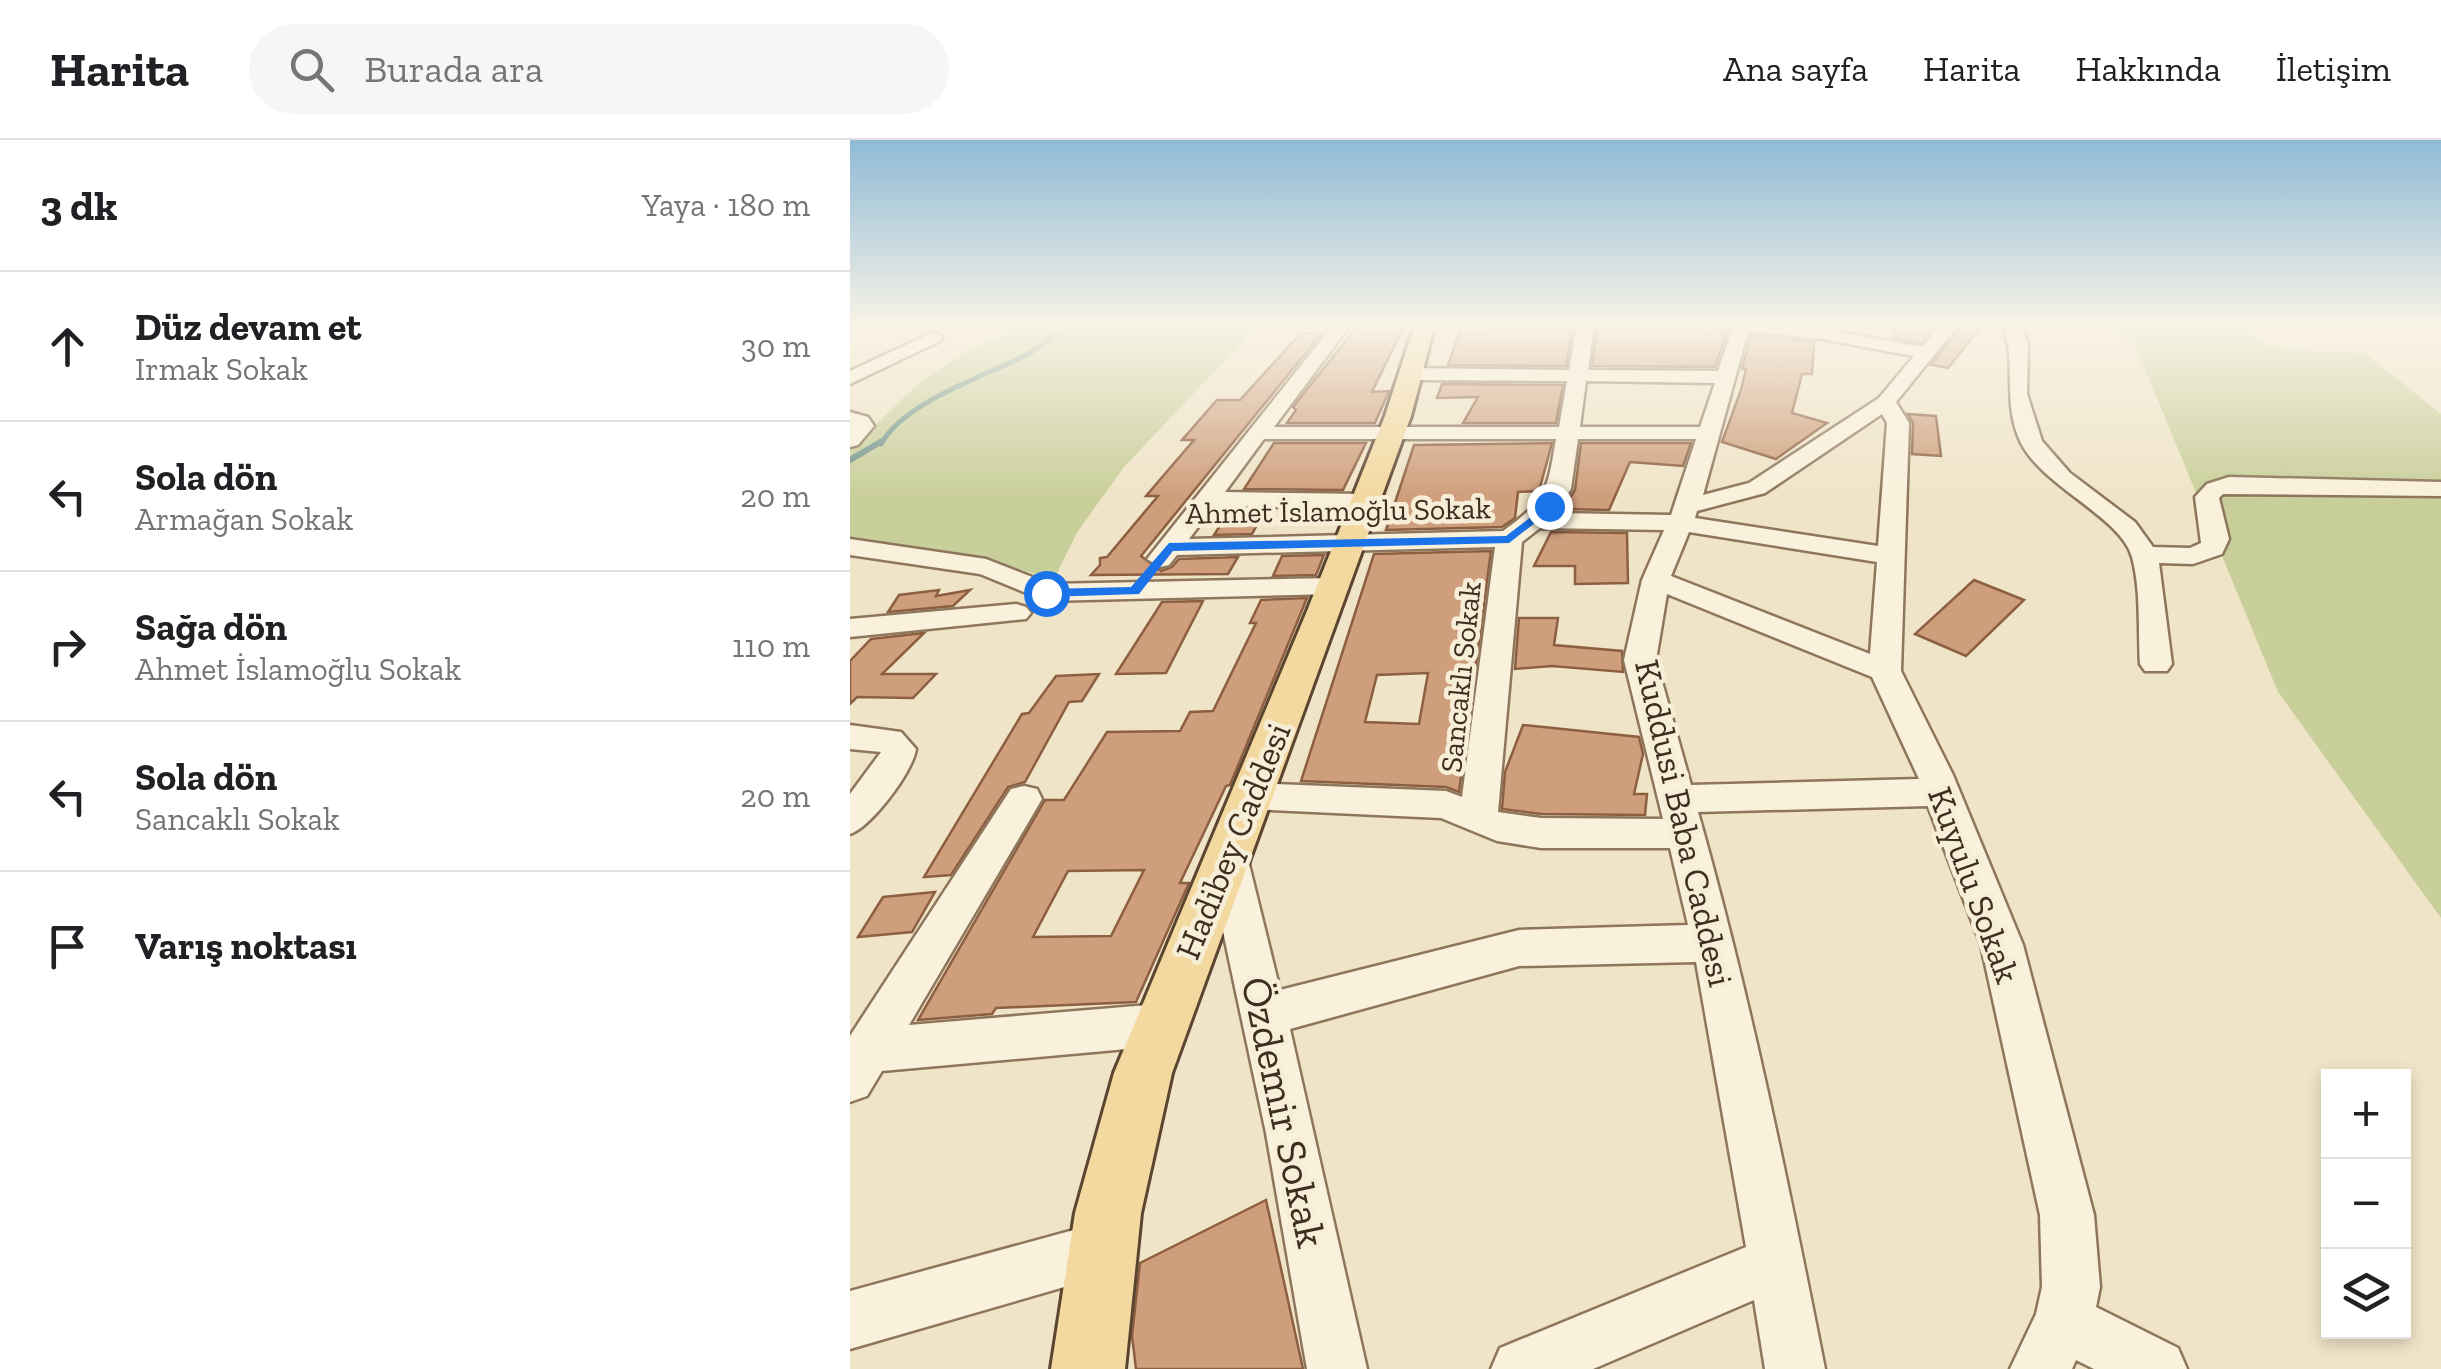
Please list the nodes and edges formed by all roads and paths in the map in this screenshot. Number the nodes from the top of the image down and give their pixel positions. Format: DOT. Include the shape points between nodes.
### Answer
graph roads {
  1 [pos="1298,381"];
  2 [pos="1408,381"];
  3 [pos="1579,381"];
  4 [pos="1725,381"];
  5 [pos="1903,381"];
  6 [pos="2017,381"];
  7 [pos="1886,402"];
  8 [pos="850,418"];
  9 [pos="1710,432"];
  10 [pos="1258,433"];
  11 [pos="1392,434"];
  12 [pos="1569,435"];
  13 [pos="850,440"];
  14 [pos="2441,489"];
  15 [pos="1207,498"];
  16 [pos="1366,500"];
  17 [pos="1682,515"];
  18 [pos="1536,520"];
  19 [pos="1509,539"];
  20 [pos="850,547"];
  21 [pos="1169,547"];
  22 [pos="2145,555"];
  23 [pos="1891,556"];
  24 [pos="1342,566"];
  25 [pos="1656,580"];
  26 [pos="1134,591"];
  27 [pos="1016,613"];
  28 [pos="850,628"];
  29 [pos="2156,664"];
  30 [pos="1886,670"];
  31 [pos="850,737"];
  32 [pos="1941,792"];
  33 [pos="1251,796"];
  34 [pos="1024,799"];
  35 [pos="1683,816"];
  36 [pos="850,820"];
  37 [pos="1478,821"];
  38 [pos="1227,856"];
  39 [pos="1714,943"];
  40 [pos="1264,1015"];
  41 [pos="1160,1025"];
  42 [pos="860,1064"];
  43 [pos="1103,1250"];
  44 [pos="1777,1262"];
  45 [pos="850,1320"];
  46 [pos="2052,1346"];
  47 [pos="1088,1369"];
  48 [pos="1337,1369"];
  49 [pos="1522,1369"];
  50 [pos="1795,1369"];
  51 [pos="2157,1369"];
  1 -- 10 [label="street"];
  2 -- 11 [label="main road, Hadibey Caddesi"];
  3 -- 12 [label="street, Sancaklı Sokak"];
  4 -- 9 [label="street, Kuddusi Baba Caddesi"];
  5 -- 7 [label="street"];
  6 -- 22 [label="street" via="2032,443 2062,478 2126,527"];
  7 -- 17 [label="street" via="1757,488"];
  7 -- 23 [label="street, Kuyulu Sokak" via="1898,423"];
  8 -- 13 [label="street" via="864,426"];
  9 -- 12 [label="street"];
  9 -- 17 [label="street, Kuddusi Baba Caddesi"];
  10 -- 11 [label="street"];
  10 -- 15 [label="street"];
  11 -- 12 [label="street"];
  11 -- 16 [label="main road, Hadibey Caddesi"];
  12 -- 18 [label="street, Sancaklı Sokak" via="1559,489"];
  14 -- 22 [label="street" via="2229,484 2214,489 2206,502 2213,548 2193,556"];
  15 -- 16 [label="street"];
  15 -- 21 [label="street"];
  16 -- 24 [label="main road, Hadibey Caddesi"];
  17 -- 18 [label="street"];
  17 -- 23 [label="street"];
  17 -- 25 [label="street, Kuddusi Baba Caddesi"];
  18 -- 19 [label="street, Sancaklı Sokak"];
  19 -- 24 [label="street, Ahmet İslamoğlu Sokak"];
  19 -- 37 [label="street, Sancaklı Sokak"];
  20 -- 26 [label="street" via="986,567 1046,593"];
  21 -- 24 [label="street, Ahmet İslamoğlu Sokak"];
  21 -- 26 [label="street"];
  22 -- 29 [label="street"];
  23 -- 30 [label="street, Kuyulu Sokak"];
  24 -- 26 [label="street"];
  24 -- 33 [label="main road, Hadibey Caddesi"];
  25 -- 30 [label="street"];
  25 -- 35 [label="street, Kuddusi Baba Caddesi" via="1640,660"];
  27 -- 28 [label="street"];
  30 -- 32 [label="street, Kuyulu Sokak"];
  31 -- 36 [label="street" via="889,740 900,749"];
  32 -- 35 [label="street"];
  32 -- 46 [label="street, Kuyulu Sokak" via="2002,946 2067,1216 2071,1287"];
  33 -- 37 [label="street" via="1446,805"];
  33 -- 38 [label="main road, Hadibey Caddesi"];
  34 -- 42 [label="street"];
  35 -- 37 [label="street" via="1541,833"];
  35 -- 39 [label="street, Kuddusi Baba Caddesi"];
  38 -- 40 [label="street, Özdemir Sokak"];
  38 -- 41 [label="main road, Hadibey Caddesi"];
  39 -- 40 [label="street" via="1519,948"];
  39 -- 44 [label="street, Kuddusi Baba Caddesi"];
  40 -- 48 [label="street, Özdemir Sokak"];
  41 -- 42 [label="street"];
  41 -- 43 [label="main road, Hadibey Caddesi" via="1124,1140"];
  43 -- 45 [label="street"];
  43 -- 47 [label="main road, Hadibey Caddesi"];
  44 -- 49 [label="street"];
  44 -- 50 [label="street, Kuddusi Baba Caddesi"];
  46 -- 51 [label="street"];
}
